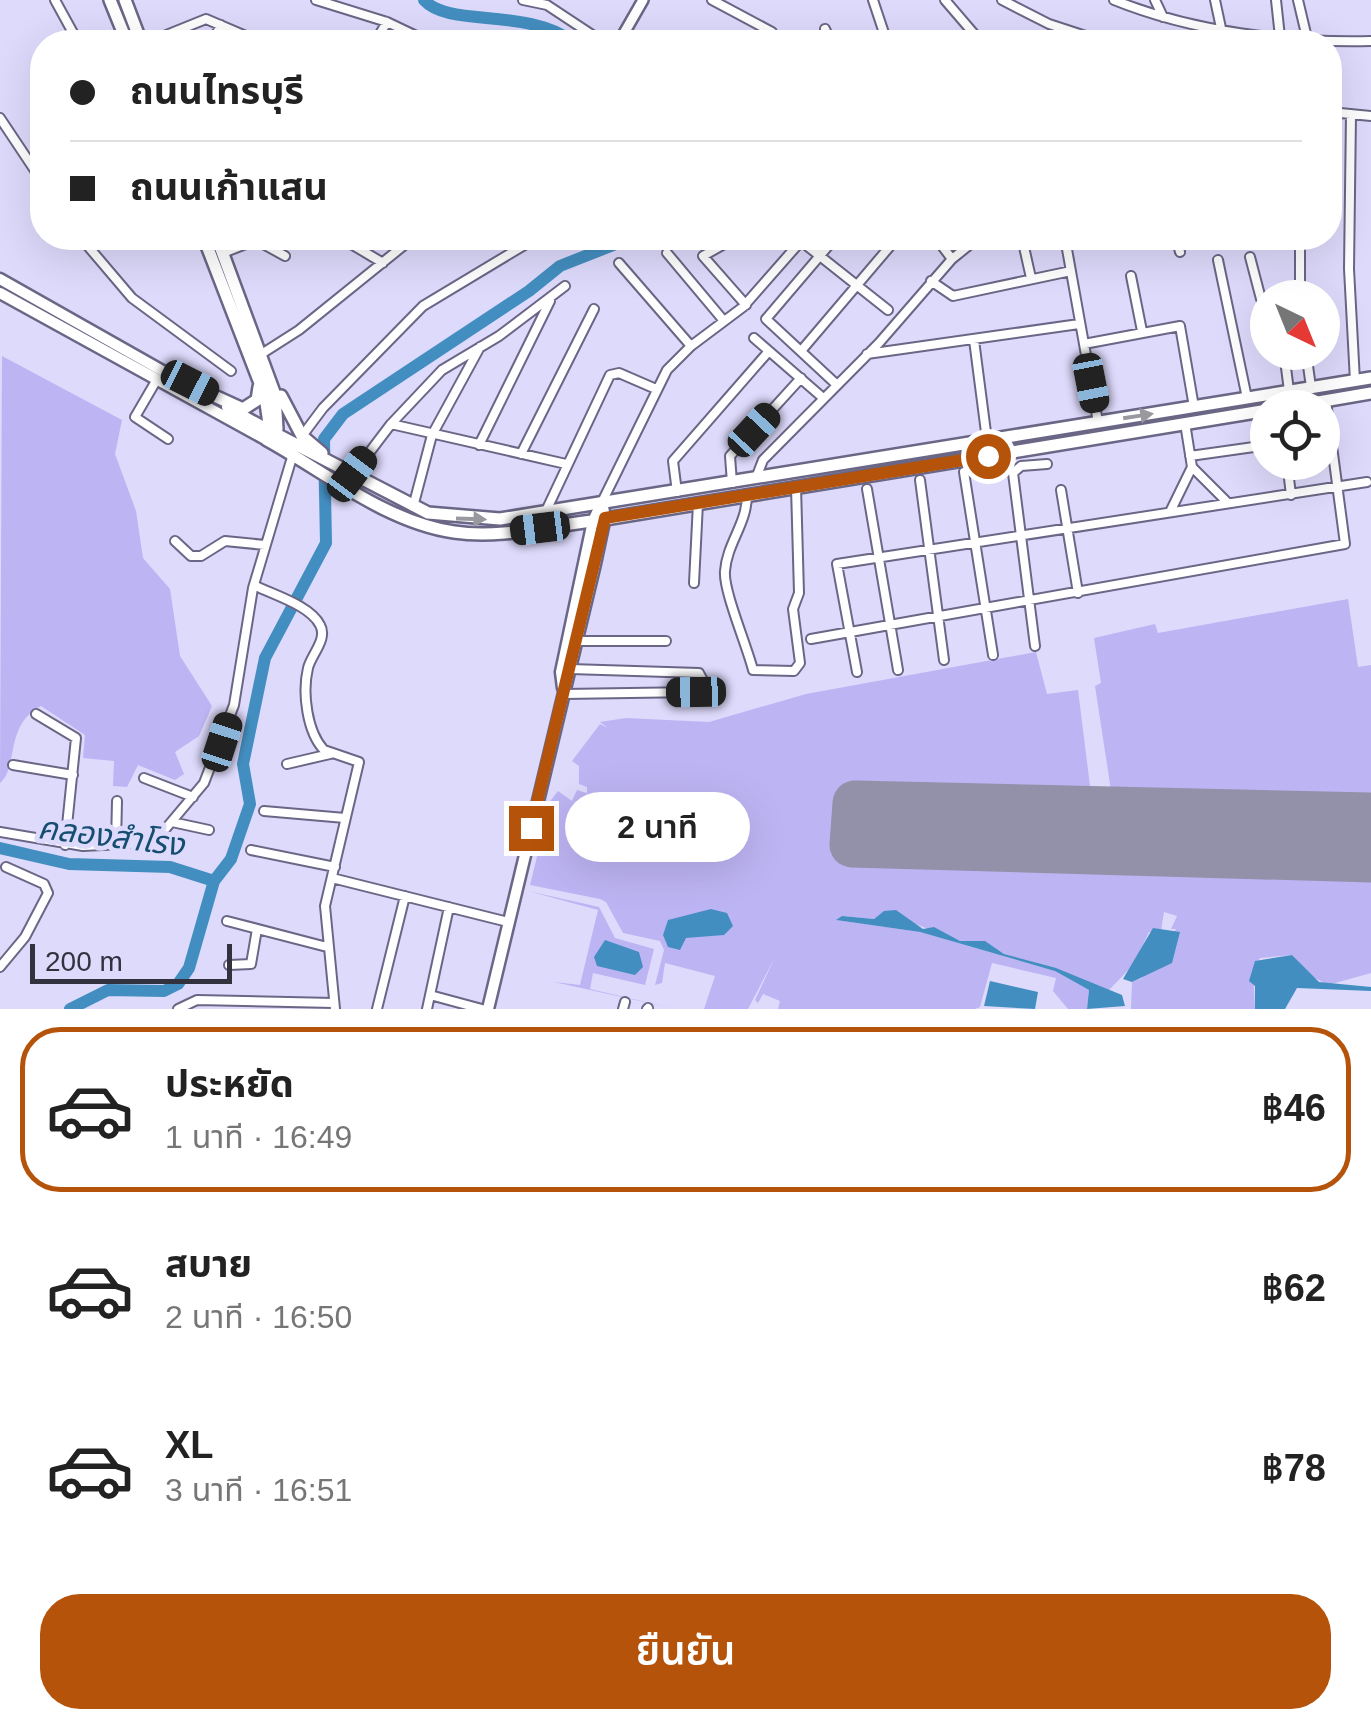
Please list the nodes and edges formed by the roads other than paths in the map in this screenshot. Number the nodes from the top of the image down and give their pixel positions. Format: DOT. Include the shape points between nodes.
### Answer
graph roads {
  1 [pos="56,0"];
  2 [pos="110,0"];
  3 [pos="125,0"];
  4 [pos="523,0"];
  5 [pos="643,0"];
  6 [pos="712,0"];
  7 [pos="873,0"];
  8 [pos="945,0"];
  9 [pos="1002,0"];
  10 [pos="1114,0"];
  11 [pos="1155,0"];
  12 [pos="1215,0"];
  13 [pos="1276,0"];
  14 [pos="1298,0"];
  15 [pos="322,1"];
  16 [pos="548,2"];
  17 [pos="1163,17"];
  18 [pos="387,22"];
  19 [pos="221,25"];
  20 [pos="72,30"];
  21 [pos="122,30"];
  22 [pos="139,30"];
  23 [pos="173,30"];
  24 [pos="218,30"];
  25 [pos="232,30"];
  26 [pos="382,30"];
  27 [pos="404,30"];
  28 [pos="589,30"];
  29 [pos="626,30"];
  30 [pos="768,30"];
  31 [pos="883,30"];
  32 [pos="971,30"];
  33 [pos="1067,30"];
  34 [pos="1224,30"];
  35 [pos="1279,30"];
  36 [pos="1305,30"];
  37 [pos="1342,40"];
  38 [pos="1371,41"];
  39 [pos="1342,113"];
  40 [pos="1351,114"];
  41 [pos="1371,116"];
  42 [pos="0,118"];
  43 [pos="30,162"];
  44 [pos="91,250"];
  45 [pos="209,250"];
  46 [pos="221,250"];
  47 [pos="230,250"];
  48 [pos="274,250"];
  49 [pos="361,250"];
  50 [pos="396,250"];
  51 [pos="516,250"];
  52 [pos="714,250"];
  53 [pos="790,250"];
  54 [pos="811,250"];
  55 [pos="824,250"];
  56 [pos="886,250"];
  57 [pos="945,250"];
  58 [pos="963,250"];
  59 [pos="1025,250"];
  60 [pos="1067,250"];
  61 [pos="1300,250"];
  62 [pos="222,253"];
  63 [pos="667,253"];
  64 [pos="285,256"];
  65 [pos="818,257"];
  66 [pos="1250,257"];
  67 [pos="952,259"];
  68 [pos="1218,260"];
  69 [pos="383,263"];
  70 [pos="618,263"];
  71 [pos="1071,271"];
  72 [pos="1131,276"];
  73 [pos="1031,278"];
  74 [pos="0,279"];
  75 [pos="1256,280"];
  76 [pos="1300,280"];
  77 [pos="932,282"];
  78 [pos="854,284"];
  79 [pos="564,286"];
  80 [pos="0,292"];
  81 [pos="552,297"];
  82 [pos="746,305"];
  83 [pos="594,309"];
  84 [pos="888,310"];
  85 [pos="724,321"];
  86 [pos="1080,324"];
  87 [pos="251,328"];
  88 [pos="1142,331"];
  89 [pos="754,338"];
  90 [pos="974,340"];
  91 [pos="1084,344"];
  92 [pos="480,346"];
  93 [pos="691,346"];
  94 [pos="800,350"];
  95 [pos="770,351"];
  96 [pos="264,354"];
  97 [pos="867,354"];
  98 [pos="1308,370"];
  99 [pos="231,371"];
  100 [pos="256,374"];
  101 [pos="176,378"];
  102 [pos="802,378"];
  103 [pos="1371,378"];
  104 [pos="1355,380"];
  105 [pos="156,381"];
  106 [pos="836,384"];
  107 [pos="1311,388"];
  108 [pos="656,389"];
  109 [pos="1296,390"];
  110 [pos="1371,393"];
  111 [pos="822,397"];
  112 [pos="1247,398"];
  113 [pos="1250,398"];
  114 [pos="1340,398"];
  115 [pos="1188,408"];
  116 [pos="1250,413"];
  117 [pos="1098,422"];
  118 [pos="1184,423"];
  119 [pos="391,424"];
  120 [pos="432,435"];
  121 [pos="302,436"];
  122 [pos="168,439"];
  123 [pos="987,440"];
  124 [pos="286,444"];
  125 [pos="479,445"];
  126 [pos="1250,449"];
  127 [pos="522,454"];
  128 [pos="1191,461"];
  129 [pos="566,464"];
  130 [pos="1047,464"];
  131 [pos="964,472"];
  132 [pos="348,477"];
  133 [pos="756,478"];
  134 [pos="920,480"];
  135 [pos="1289,480"];
  136 [pos="1335,480"];
  137 [pos="1367,482"];
  138 [pos="732,483"];
  139 [pos="796,487"];
  140 [pos="1337,487"];
  141 [pos="867,489"];
  142 [pos="1061,490"];
  143 [pos="677,492"];
  144 [pos="747,495"];
  145 [pos="1291,495"];
  146 [pos="602,502"];
  147 [pos="698,503"];
  148 [pos="1228,503"];
  149 [pos="414,507"];
  150 [pos="1170,512"];
  151 [pos="545,513"];
  152 [pos="599,519"];
  153 [pos="1069,531"];
  154 [pos="1023,539"];
  155 [pos="175,541"];
  156 [pos="264,545"];
  157 [pos="976,545"];
  158 [pos="931,551"];
  159 [pos="880,558"];
  160 [pos="694,583"];
  161 [pos="254,585"];
  162 [pos="1078,593"];
  163 [pos="1030,601"];
  164 [pos="984,608"];
  165 [pos="938,616"];
  166 [pos="891,624"];
  167 [pos="849,632"];
  168 [pos="812,639"];
  169 [pos="666,640"];
  170 [pos="576,641"];
  171 [pos="1035,646"];
  172 [pos="993,655"];
  173 [pos="944,660"];
  174 [pos="570,669"];
  175 [pos="598,670"];
  176 [pos="753,670"];
  177 [pos="898,670"];
  178 [pos="740,672"];
  179 [pos="857,672"];
  180 [pos="564,694"];
  181 [pos="590,694"];
  182 [pos="36,714"];
  183 [pos="330,754"];
  184 [pos="287,764"];
  185 [pos="14,765"];
  186 [pos="74,775"];
  187 [pos="144,778"];
  188 [pos="193,797"];
  189 [pos="117,802"];
  190 [pos="264,811"];
  191 [pos="345,818"];
  192 [pos="172,822"];
  193 [pos="209,830"];
  194 [pos="0,832"];
  195 [pos="65,844"];
  196 [pos="116,844"];
  197 [pos="251,850"];
  198 [pos="6,867"];
  199 [pos="335,867"];
  200 [pos="332,878"];
  201 [pos="405,896"];
  202 [pos="449,907"];
  203 [pos="228,921"];
  204 [pos="508,922"];
  205 [pos="256,929"];
  206 [pos="328,947"];
  207 [pos="229,965"];
  208 [pos="0,967"];
  209 [pos="430,995"];
  210 [pos="335,1006"];
  211 [pos="178,1009"];
  212 [pos="378,1009"];
  213 [pos="427,1009"];
  214 [pos="485,1009"];
  1 -- 20 [label="street"];
  2 -- 21 [label="main road"];
  3 -- 22 [label="main road"];
  4 -- 16 [label="street"];
  5 -- 29 [label="street"];
  6 -- 30 [label="street"];
  7 -- 31 [label="street"];
  8 -- 32 [label="street"];
  9 -- 33 [label="street"];
  10 -- 17 [label="street"];
  11 -- 17 [label="street"];
  12 -- 34 [label="street"];
  13 -- 35 [label="street"];
  14 -- 36 [label="street"];
  15 -- 18 [label="street"];
  16 -- 28 [label="street"];
  17 -- 34 [label="street"];
  18 -- 26 [label="street"];
  18 -- 27 [label="street"];
  19 -- 23 [label="street" via="198,19"];
  19 -- 24 [label="street"];
  19 -- 25 [label="street"];
  37 -- 38 [label="street"];
  39 -- 40 [label="street"];
  40 -- 41 [label="street"];
  40 -- 104 [label="street"];
  42 -- 43 [label="street"];
  44 -- 99 [label="street" via="132,298"];
  45 -- 100 [label="main road"];
  46 -- 62 [label="main road"];
  47 -- 62 [label="street"];
  48 -- 64 [label="street"];
  49 -- 69 [label="street"];
  50 -- 69 [label="street"];
  51 -- 121 [label="street" via="423,306"];
  52 -- 82 [label="street" via="703,256"];
  53 -- 82 [label="street"];
  54 -- 65 [label="street"];
  55 -- 65 [label="street"];
  56 -- 78 [label="street"];
  57 -- 67 [label="street"];
  58 -- 67 [label="street"];
  59 -- 73 [label="street"];
  60 -- 71 [label="street"];
  61 -- 76 [label="street"];
  62 -- 87 [label="main road"];
  63 -- 85 [label="street"];
  65 -- 78 [label="street"];
  65 -- 94 [label="street" via="766,319"];
  66 -- 75 [label="street"];
  67 -- 77 [label="street"];
  68 -- 112 [label="street"];
  69 -- 96 [label="street"];
  70 -- 93 [label="street"];
  71 -- 73 [label="street"];
  71 -- 86 [label="street"];
  72 -- 88 [label="street"];
  73 -- 77 [label="street" via="952,296"];
  74 -- 101 [label="main road"];
  77 -- 97 [label="street"];
  78 -- 84 [label="street"];
  78 -- 94 [label="street"];
  79 -- 81 [label="street"];
  80 -- 105 [label="main road"];
  81 -- 92 [label="street"];
  81 -- 125 [label="street"];
  82 -- 85 [label="street"];
  83 -- 127 [label="street"];
  85 -- 93 [label="street"];
  86 -- 90 [label="street"];
  86 -- 91 [label="street"];
  87 -- 96 [label="main road"];
  87 -- 124 [label="main road"];
  88 -- 91 [label="street"];
  88 -- 115 [label="street" via="1180,326"];
  89 -- 95 [label="street"];
  90 -- 97 [label="street"];
  90 -- 123 [label="street"];
  91 -- 117 [label="street"];
  92 -- 119 [label="street" via="442,370"];
  92 -- 120 [label="street"];
  93 -- 108 [label="street"];
  94 -- 106 [label="street"];
  95 -- 102 [label="street"];
  95 -- 143 [label="street" via="674,461"];
  96 -- 121 [label="main road"];
  97 -- 106 [label="street"];
  98 -- 107 [label="street"];
  100 -- 101 [label="main road" via="259,397 243,409"];
  100 -- 124 [label="main road"];
  101 -- 124 [label="main road"];
  102 -- 111 [label="street"];
  102 -- 138 [label="street" via="730,456"];
  103 -- 104 [label="main road"];
  104 -- 107 [label="main road"];
  105 -- 122 [label="street" via="135,417"];
  105 -- 124 [label="main road"];
  106 -- 111 [label="street"];
  107 -- 109 [label="main road"];
  108 -- 129 [label="street" via="619,372 610,375"];
  108 -- 146 [label="street"];
  110 -- 114 [label="main road"];
  111 -- 133 [label="street" via="762,460"];
  112 -- 113 [label="main road"];
  112 -- 115 [label="main road"];
  117 -- 115 [label="main road, one-way"];
  115 -- 118 [label="main road"];
  116 -- 118 [label="main road"];
  117 -- 123 [label="main road"];
  118 -- 128 [label="street"];
  118 -- 139 [label="main road"];
  119 -- 120 [label="street"];
  119 -- 132 [label="street"];
  120 -- 125 [label="street"];
  120 -- 149 [label="street"];
  121 -- 124 [label="main road"];
  123 -- 133 [label="main road"];
  124 -- 132 [label="main road"];
  124 -- 156 [label="street"];
  125 -- 127 [label="street"];
  126 -- 128 [label="street"];
  127 -- 129 [label="street"];
  128 -- 148 [label="street"];
  128 -- 150 [label="street"];
  129 -- 151 [label="street"];
  130 -- 154 [label="street" via="1013,473"];
  131 -- 157 [label="street"];
  132 -- 149 [label="main road"];
  132 -- 152 [label="main road" via="412,520 456,533"];
  133 -- 138 [label="main road"];
  134 -- 158 [label="street"];
  135 -- 145 [label="street"];
  136 -- 140 [label="street"];
  137 -- 140 [label="street"];
  138 -- 143 [label="main road"];
  139 -- 144 [label="main road"];
  139 -- 176 [label="street" via="799,593 793,609 799,667"];
  140 -- 145 [label="street"];
  140 -- 162 [label="street" via="1345,544"];
  141 -- 159 [label="street"];
  142 -- 153 [label="street"];
  143 -- 146 [label="main road"];
  144 -- 147 [label="main road"];
  144 -- 176 [label="street" via="724,575"];
  145 -- 148 [label="street"];
  146 -- 151 [label="main road"];
  146 -- 152 [label="main road"];
  147 -- 152 [label="main road"];
  147 -- 160 [label="street"];
  148 -- 150 [label="street"];
  149 -- 151 [label="main road, one-way" via="474,520"];
  150 -- 153 [label="street"];
  152 -- 170 [label="main road"];
  152 -- 180 [label="main road" via="561,672"];
  153 -- 154 [label="street"];
  153 -- 162 [label="street"];
  154 -- 157 [label="street"];
  154 -- 163 [label="street"];
  155 -- 156 [label="street" via="191,556 224,541"];
  156 -- 161 [label="street"];
  157 -- 158 [label="street"];
  157 -- 164 [label="street"];
  158 -- 159 [label="street"];
  158 -- 165 [label="street"];
  159 -- 166 [label="street"];
  159 -- 167 [label="street" via="837,564"];
  161 -- 183 [label="street" via="302,608 322,629 306,694 316,739"];
  161 -- 188 [label="street" via="234,704 210,773"];
  162 -- 163 [label="street"];
  163 -- 164 [label="street"];
  163 -- 171 [label="street"];
  164 -- 165 [label="street"];
  164 -- 172 [label="street"];
  165 -- 166 [label="street"];
  165 -- 173 [label="street"];
  166 -- 167 [label="street"];
  166 -- 177 [label="street"];
  167 -- 168 [label="street"];
  167 -- 179 [label="street"];
  169 -- 170 [label="street"];
  170 -- 174 [label="main road"];
  174 -- 175 [label="street"];
  174 -- 180 [label="main road"];
  175 -- 181 [label="street"];
  175 -- 181 [label="street" via="699,673 705,684 696,692"];
  176 -- 178 [label="street"];
  180 -- 181 [label="street"];
  180 -- 204 [label="main road"];
  182 -- 186 [label="street" via="76,738"];
  183 -- 184 [label="street"];
  183 -- 191 [label="street" via="359,762"];
  185 -- 186 [label="street"];
  186 -- 195 [label="street"];
  187 -- 188 [label="street"];
  188 -- 192 [label="street"];
  189 -- 196 [label="street"];
  190 -- 191 [label="street"];
  191 -- 199 [label="street"];
  192 -- 193 [label="street"];
  192 -- 196 [label="street" via="150,840"];
  194 -- 195 [label="street"];
  195 -- 196 [label="street"];
  197 -- 199 [label="street"];
  198 -- 208 [label="street" via="44,884 48,893 26,937"];
  199 -- 200 [label="street"];
  200 -- 201 [label="street"];
  200 -- 206 [label="street" via="325,906"];
  201 -- 202 [label="street"];
  201 -- 212 [label="street"];
  202 -- 204 [label="street"];
  202 -- 209 [label="street"];
  203 -- 205 [label="street"];
  204 -- 214 [label="main road"];
  205 -- 206 [label="street"];
  205 -- 207 [label="street" via="252,964"];
  206 -- 210 [label="street"];
  209 -- 213 [label="street"];
  209 -- 214 [label="street"];
  210 -- 211 [label="street" via="197,1000"];
}
